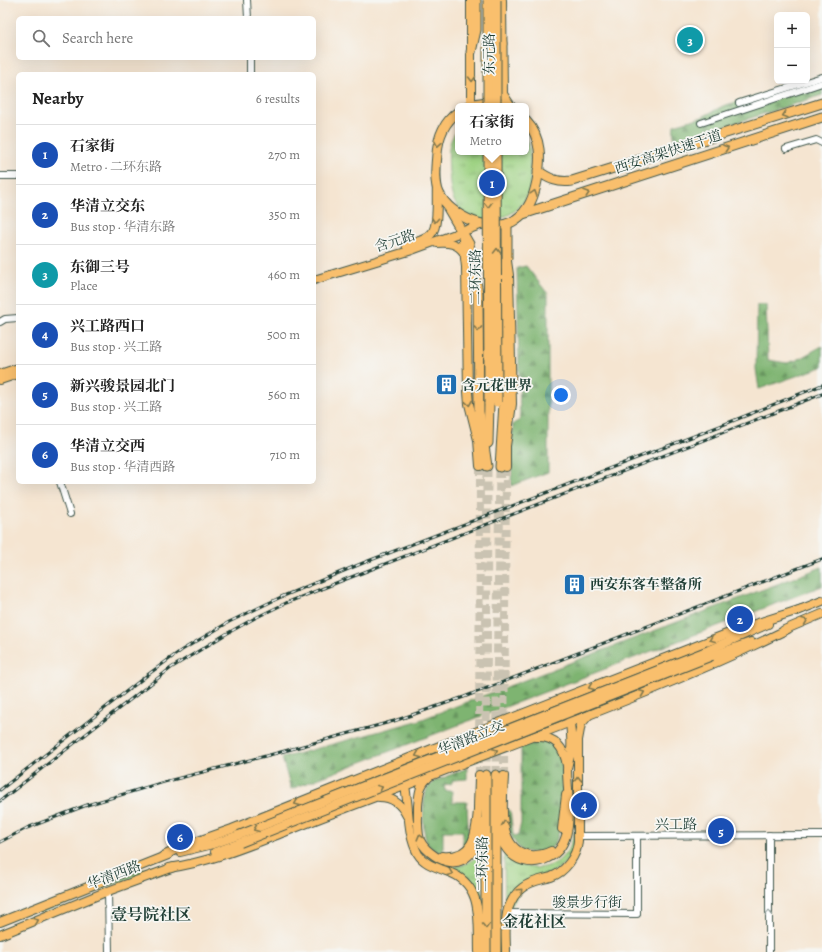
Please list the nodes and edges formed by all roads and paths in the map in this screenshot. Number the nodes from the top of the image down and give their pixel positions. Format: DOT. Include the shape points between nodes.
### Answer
graph roads {
  1 [pos="247,0"];
  2 [pos="471,0"];
  3 [pos="476,0"];
  4 [pos="488,0"];
  5 [pos="496,0"];
  6 [pos="499,0"];
  7 [pos="502,0"];
  8 [pos="248,16"];
  9 [pos="502,44"];
  10 [pos="471,52"];
  11 [pos="250,60"];
  12 [pos="250,72"];
  13 [pos="822,77"];
  14 [pos="822,83"];
  15 [pos="470,103"];
  16 [pos="484,103"];
  17 [pos="488,103"];
  18 [pos="496,103"];
  19 [pos="496,103"];
  20 [pos="508,103"];
  21 [pos="739,103"];
  22 [pos="822,103"];
  23 [pos="455,115"];
  24 [pos="822,117"];
  25 [pos="701,123"];
  26 [pos="529,124"];
  27 [pos="822,143"];
  28 [pos="786,149"];
  29 [pos="488,155"];
  30 [pos="496,155"];
  31 [pos="538,171"];
  32 [pos="0,176"];
  33 [pos="16,176"];
  34 [pos="437,185"];
  35 [pos="443,200"];
  36 [pos="523,214"];
  37 [pos="483,224"];
  38 [pos="506,224"];
  39 [pos="461,231"];
  40 [pos="429,244"];
  41 [pos="464,252"];
  42 [pos="506,258"];
  43 [pos="316,273"];
  44 [pos="475,276"];
  45 [pos="316,279"];
  46 [pos="16,318"];
  47 [pos="0,322"];
  48 [pos="16,369"];
  49 [pos="0,374"];
  50 [pos="16,375"];
  51 [pos="0,380"];
  52 [pos="493,402"];
  53 [pos="500,450"];
  54 [pos="484,466"];
  55 [pos="503,467"];
  56 [pos="61,484"];
  57 [pos="70,514"];
  58 [pos="822,601"];
  59 [pos="802,609"];
  60 [pos="822,614"];
  61 [pos="788,628"];
  62 [pos="710,653"];
  63 [pos="572,694"];
  64 [pos="563,698"];
  65 [pos="596,712"];
  66 [pos="580,718"];
  67 [pos="507,720"];
  68 [pos="570,722"];
  69 [pos="576,730"];
  70 [pos="465,736"];
  71 [pos="524,740"];
  72 [pos="515,743"];
  73 [pos="472,760"];
  74 [pos="396,763"];
  75 [pos="568,766"];
  76 [pos="435,774"];
  77 [pos="483,776"];
  78 [pos="500,776"];
  79 [pos="405,785"];
  80 [pos="567,785"];
  81 [pos="486,798"];
  82 [pos="370,799"];
  83 [pos="496,821"];
  84 [pos="410,826"];
  85 [pos="769,835"];
  86 [pos="822,835"];
  87 [pos="578,836"];
  88 [pos="637,836"];
  89 [pos="239,839"];
  90 [pos="430,852"];
  91 [pos="163,856"];
  92 [pos="169,868"];
  93 [pos="108,891"];
  94 [pos="507,914"];
  95 [pos="0,922"];
  96 [pos="0,935"];
  97 [pos="109,952"];
  98 [pos="479,952"];
  99 [pos="486,952"];
  100 [pos="496,952"];
  101 [pos="506,952"];
  102 [pos="769,952"];
  1 -- 8 [label="street"];
  2 -- 10 [label="main road, 东元路"];
  3 -- 10 [label="highway" via="476,30"];
  4 -- 17 [label="highway, bridge"];
  5 -- 18 [label="highway, bridge"];
  6 -- 9 [label="highway"];
  7 -- 9 [label="main road, 东元路"];
  9 -- 20 [label="main road, 东元路" via="503,94"];
  10 -- 15 [label="main road, 东元路, one-way"];
  11 -- 12 [label="street"];
  13 -- 21 [label="street"];
  14 -- 25 [label="street"];
  16 -- 19 [label="highway"];
  22 -- 31 [label="highway, 西安高架快速干道, one-way" via="578,180 557,181"];
  23 -- 34 [label="highway, one-way" via="445,124 440,137"];
  36 -- 24 [label="highway, 西安高架快速干道, one-way"];
  26 -- 31 [label="highway" via="538,142"];
  27 -- 28 [label="street" via="816,140"];
  29 -- 52 [label="highway, 二环东路, one-way, bridge"];
  52 -- 30 [label="highway, 二环东路, one-way, bridge"];
  36 -- 31 [label="highway, one-way" via="533,195"];
  32 -- 33 [label="street"];
  34 -- 35 [label="highway"];
  34 -- 43 [label="main road, 含元路, one-way" via="436,224 427,237"];
  35 -- 37 [label="highway" via="465,218"];
  35 -- 39 [label="highway"];
  36 -- 38 [label="highway, 西安高架快速干道"];
  37 -- 38 [label="highway"];
  37 -- 39 [label="main road, 含元路"];
  38 -- 42 [label="highway"];
  39 -- 40 [label="main road, 含元路"];
  39 -- 41 [label="main road"];
  39 -- 44 [label="highway" via="468,244"];
  40 -- 41 [label="main road" via="452,244"];
  40 -- 45 [label="main road, 含元路"];
  41 -- 44 [label="main road"];
  41 -- 54 [label="main road, one-way" via="469,404"];
  42 -- 53 [label="highway" via="503,275 504,402"];
  42 -- 55 [label="main road" via="509,275 512,404"];
  44 -- 54 [label="highway, one-way" via="478,293 479,412"];
  46 -- 47 [label="street"];
  48 -- 49 [label="main road"];
  50 -- 51 [label="main road"];
  52 -- 53 [label="highway"];
  52 -- 54 [label="highway"];
  53 -- 55 [label="highway"];
  56 -- 57 [label="street"];
  58 -- 59 [label="main road"];
  59 -- 62 [label="main road"];
  59 -- 63 [label="main road, one-way" via="742,628"];
  61 -- 60 [label="main road, one-way"];
  61 -- 62 [label="main road"];
  65 -- 61 [label="main road, one-way" via="738,653"];
  62 -- 89 [label="main road, 华清路立交, bridge"];
  63 -- 64 [label="main road"];
  63 -- 66 [label="main road"];
  64 -- 67 [label="main road"];
  64 -- 68 [label="main road"];
  65 -- 66 [label="main road"];
  65 -- 69 [label="main road" via="586,718"];
  66 -- 68 [label="main road"];
  66 -- 69 [label="main road"];
  67 -- 70 [label="main road"];
  67 -- 72 [label="main road" via="503,728 508,742"];
  68 -- 69 [label="main road"];
  68 -- 71 [label="main road"];
  69 -- 75 [label="main road"];
  87 -- 69 [label="main road, one-way"];
  70 -- 73 [label="main road" via="472,740 477,754"];
  70 -- 74 [label="main road, one-way"];
  71 -- 72 [label="main road"];
  71 -- 75 [label="main road" via="541,736 552,739 562,750"];
  73 -- 72 [label="main road, one-way"];
  73 -- 76 [label="main road"];
  74 -- 79 [label="main road"];
  74 -- 91 [label="main road, one-way"];
  75 -- 80 [label="main road"];
  76 -- 79 [label="main road"];
  90 -- 76 [label="main road, one-way" via="420,838 419,801 423,784"];
  77 -- 81 [label="highway, 二环东路"];
  77 -- 90 [label="main road" via="476,830 471,844 456,855 439,856"];
  80 -- 78 [label="main road, one-way" via="559,842 547,853 529,855 515,848 507,836"];
  78 -- 83 [label="highway, 二环东路"];
  82 -- 79 [label="main road, one-way"];
  79 -- 84 [label="main road"];
  80 -- 83 [label="main road" via="569,812 566,834 559,849 547,859 531,862 517,858 502,842"];
  81 -- 90 [label="main road" via="481,835 476,848 469,855 449,862"];
  81 -- 99 [label="highway, 二环东路, one-way"];
  82 -- 84 [label="main road" via="383,797 395,801 403,809"];
  82 -- 92 [label="main road" via="241,849 191,865"];
  83 -- 100 [label="highway, 二环东路"];
  84 -- 98 [label="main road, one-way" via="413,842 420,857 432,866 456,875 470,886 478,909"];
  85 -- 86 [label="street, 兴工路"];
  85 -- 88 [label="street, 兴工路"];
  102 -- 85 [label="street, one-way"];
  87 -- 88 [label="street, 兴工路"];
  94 -- 87 [label="main road, one-way" via="512,900 522,888 554,875 567,865 576,851"];
  88 -- 94 [label="street, 骏景步行街" via="637,914"];
  89 -- 91 [label="main road, 华清西路"];
  89 -- 92 [label="main road, 华清西路"];
  91 -- 95 [label="main road, 华清西路"];
  92 -- 93 [label="main road, 华清西路"];
  96 -- 93 [label="main road, 华清西路, one-way"];
  93 -- 97 [label="street"];
  94 -- 101 [label="main road"];
}
